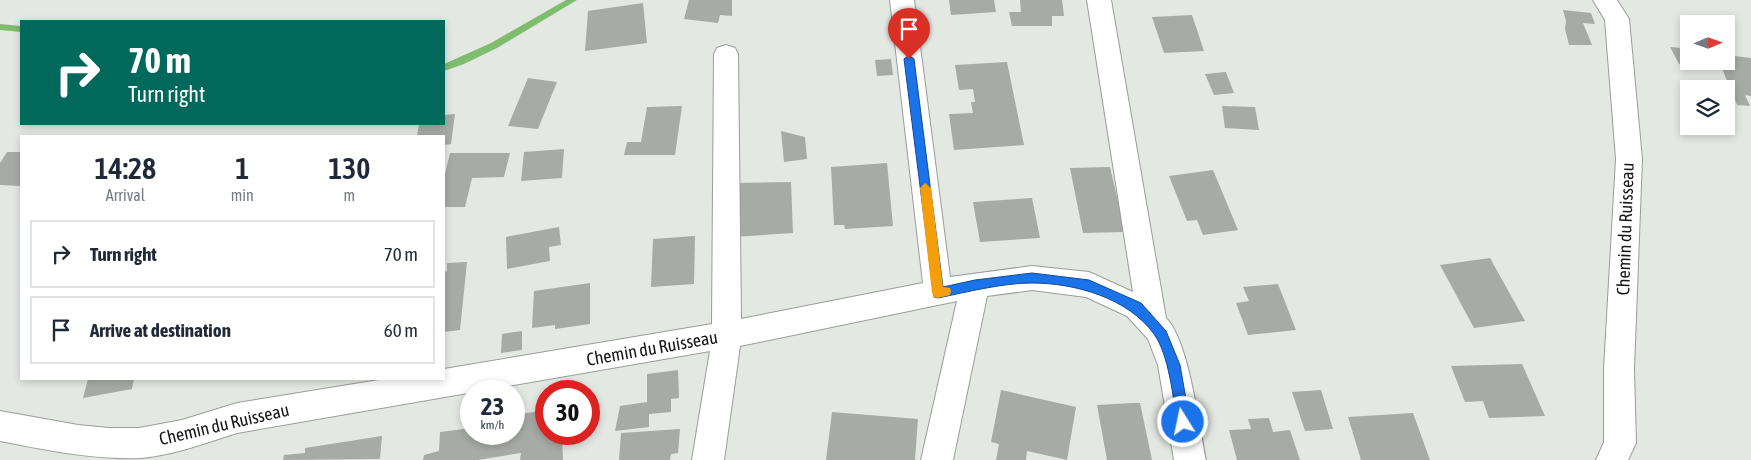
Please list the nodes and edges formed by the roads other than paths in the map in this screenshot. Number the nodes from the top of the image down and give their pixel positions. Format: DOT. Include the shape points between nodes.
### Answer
graph roads {
  1 [pos="902,0"];
  2 [pos="1099,0"];
  3 [pos="1605,0"];
  4 [pos="726,54"];
  5 [pos="975,285"];
  6 [pos="938,293"];
  7 [pos="1153,324"];
  8 [pos="727,335"];
  9 [pos="0,426"];
  10 [pos="708,460"];
  11 [pos="937,460"];
  12 [pos="1190,460"];
  13 [pos="1612,460"];
  1 -- 6 [label="street"];
  2 -- 7 [label="street"];
  3 -- 13 [label="street, Chemin du Ruisseau" via="1617,19 1629,159 1619,369 1620,443"];
  4 -- 8 [label="street"];
  5 -- 6 [label="street, Chemin du Ruisseau"];
  5 -- 7 [label="street, Chemin du Ruisseau" via="1032,278 1089,285 1137,307"];
  5 -- 11 [label="street"];
  6 -- 8 [label="street, Chemin du Ruisseau"];
  7 -- 12 [label="street, Chemin du Ruisseau" via="1160,331 1174,365"];
  8 -- 9 [label="street, Chemin du Ruisseau" via="236,418 176,436 126,444 76,440"];
  8 -- 10 [label="street"];
}
